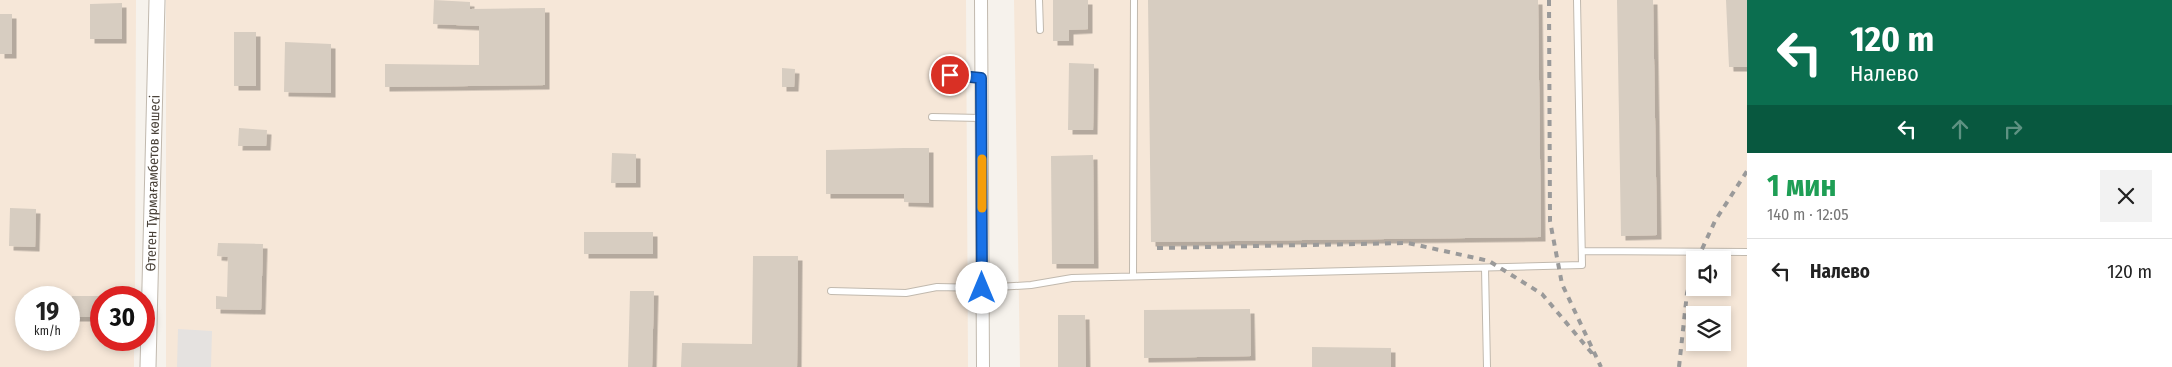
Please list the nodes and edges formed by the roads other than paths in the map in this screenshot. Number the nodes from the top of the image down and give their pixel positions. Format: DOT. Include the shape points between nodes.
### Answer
graph roads {
  1 [pos="157,0"];
  2 [pos="981,0"];
  3 [pos="1039,0"];
  4 [pos="1134,0"];
  5 [pos="1577,0"];
  6 [pos="1040,30"];
  7 [pos="934,73"];
  8 [pos="981,78"];
  9 [pos="932,117"];
  10 [pos="981,118"];
  11 [pos="1582,251"];
  12 [pos="1747,252"];
  13 [pos="1486,268"];
  14 [pos="1133,276"];
  15 [pos="982,288"];
  16 [pos="831,291"];
  17 [pos="148,367"];
  18 [pos="983,367"];
  19 [pos="1488,367"];
  1 -- 17 [label="street, Өтеген Тұрмағамбетов көшесі"];
  2 -- 8 [label="street"];
  3 -- 6 [label="lane"];
  4 -- 14 [label="lane"];
  5 -- 11 [label="lane"];
  7 -- 8 [label="lane"];
  8 -- 10 [label="street"];
  9 -- 10 [label="lane"];
  10 -- 15 [label="street"];
  11 -- 12 [label="lane"];
  11 -- 13 [label="lane" via="1582,265"];
  13 -- 14 [label="lane"];
  13 -- 19 [label="lane"];
  14 -- 15 [label="lane" via="1072,278"];
  15 -- 16 [label="lane" via="937,287 906,293"];
  15 -- 18 [label="street"];
}
